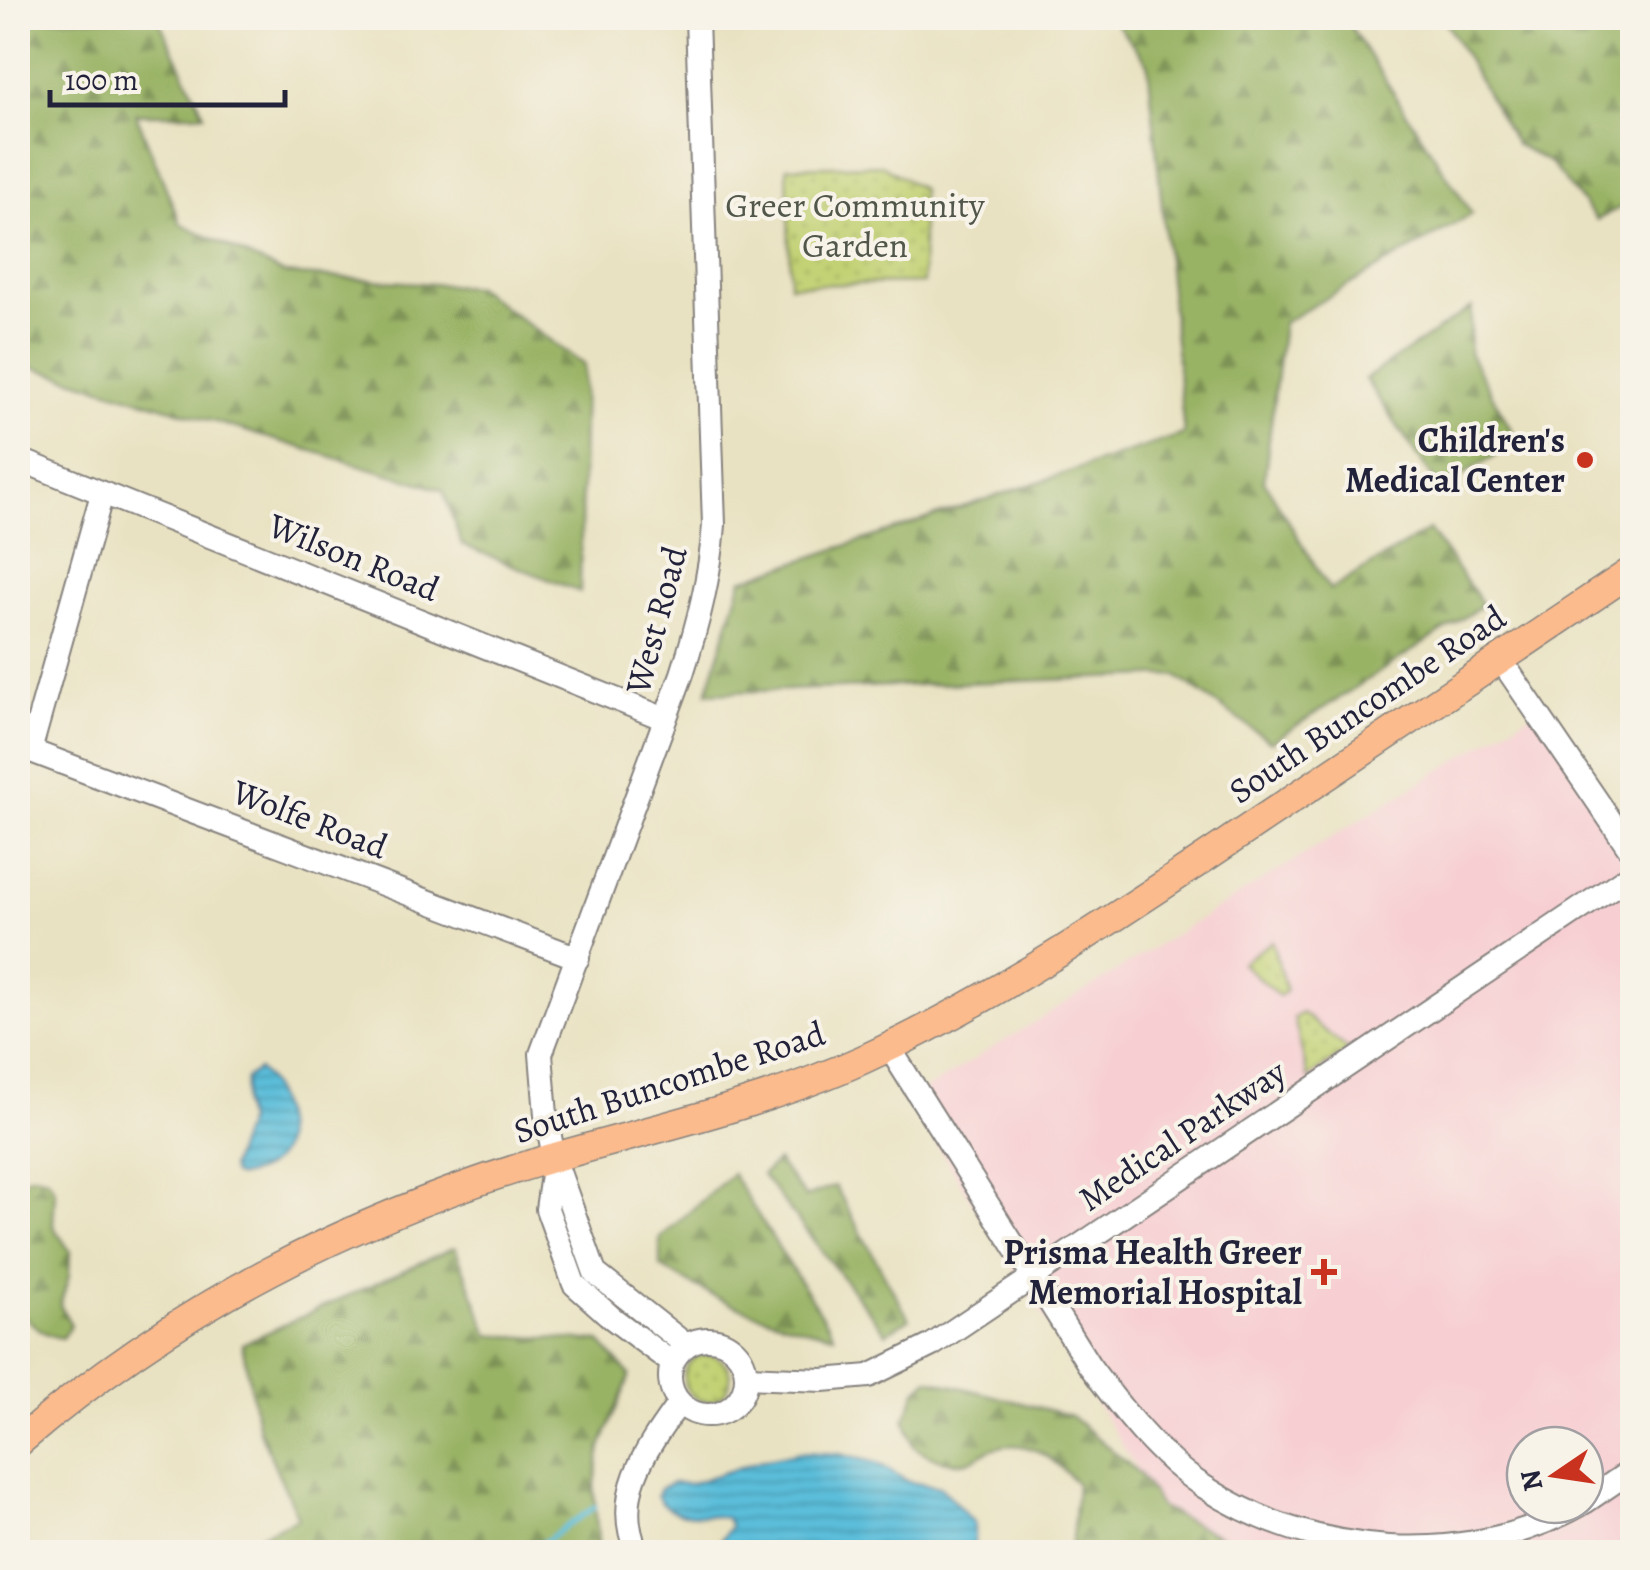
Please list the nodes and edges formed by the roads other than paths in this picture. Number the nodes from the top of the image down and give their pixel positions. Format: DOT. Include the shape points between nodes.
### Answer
graph roads {
  1 [pos="697,18"];
  2 [pos="18,460"];
  3 [pos="102,494"];
  4 [pos="1632,571"];
  5 [pos="1501,660"];
  6 [pos="666,719"];
  7 [pos="24,749"];
  8 [pos="1632,852"];
  9 [pos="1632,874"];
  10 [pos="578,958"];
  11 [pos="888,1047"];
  12 [pos="554,1158"];
  13 [pos="1034,1277"];
  14 [pos="679,1354"];
  15 [pos="746,1377"];
  16 [pos="679,1403"];
  17 [pos="18,1442"];
  18 [pos="1632,1470"];
  19 [pos="1605,1488"];
  20 [pos="1531,1525"];
  21 [pos="636,1552"];
  1 -- 6 [label="street, West Road" via="714,525 702,612"];
  2 -- 3 [label="street, Wilson Road"];
  3 -- 6 [label="street, Wilson Road"];
  3 -- 7 [label="street"];
  4 -- 5 [label="main road, South Buncombe Road"];
  5 -- 8 [label="street"];
  5 -- 11 [label="main road, South Buncombe Road" via="1065,951"];
  6 -- 10 [label="street, West Road"];
  7 -- 10 [label="street, Wolfe Road"];
  9 -- 13 [label="street, Medical Parkway"];
  10 -- 12 [label="street, West Road" via="541,1054"];
  11 -- 12 [label="main road, South Buncombe Road" via="755,1100"];
  11 -- 13 [label="street"];
  12 -- 14 [label="street" via="547,1209 574,1284 612,1318"];
  12 -- 17 [label="main road, South Buncombe Road" via="380,1218 261,1275 117,1362"];
  13 -- 15 [label="street, Medical Parkway" via="932,1346 869,1376"];
  13 -- 20 [label="street" via="1089,1365 1159,1449 1202,1486 1259,1515 1334,1543 1396,1549 1486,1539"];
  14 -- 15 [label="street" via="709,1339 720,1341 739,1355"];
  14 -- 16 [label="street" via="670,1384"];
  15 -- 16 [label="street" via="728,1410 702,1416"];
  16 -- 21 [label="street" via="635,1475 626,1518"];
  18 -- 19 [label="street"];
}
